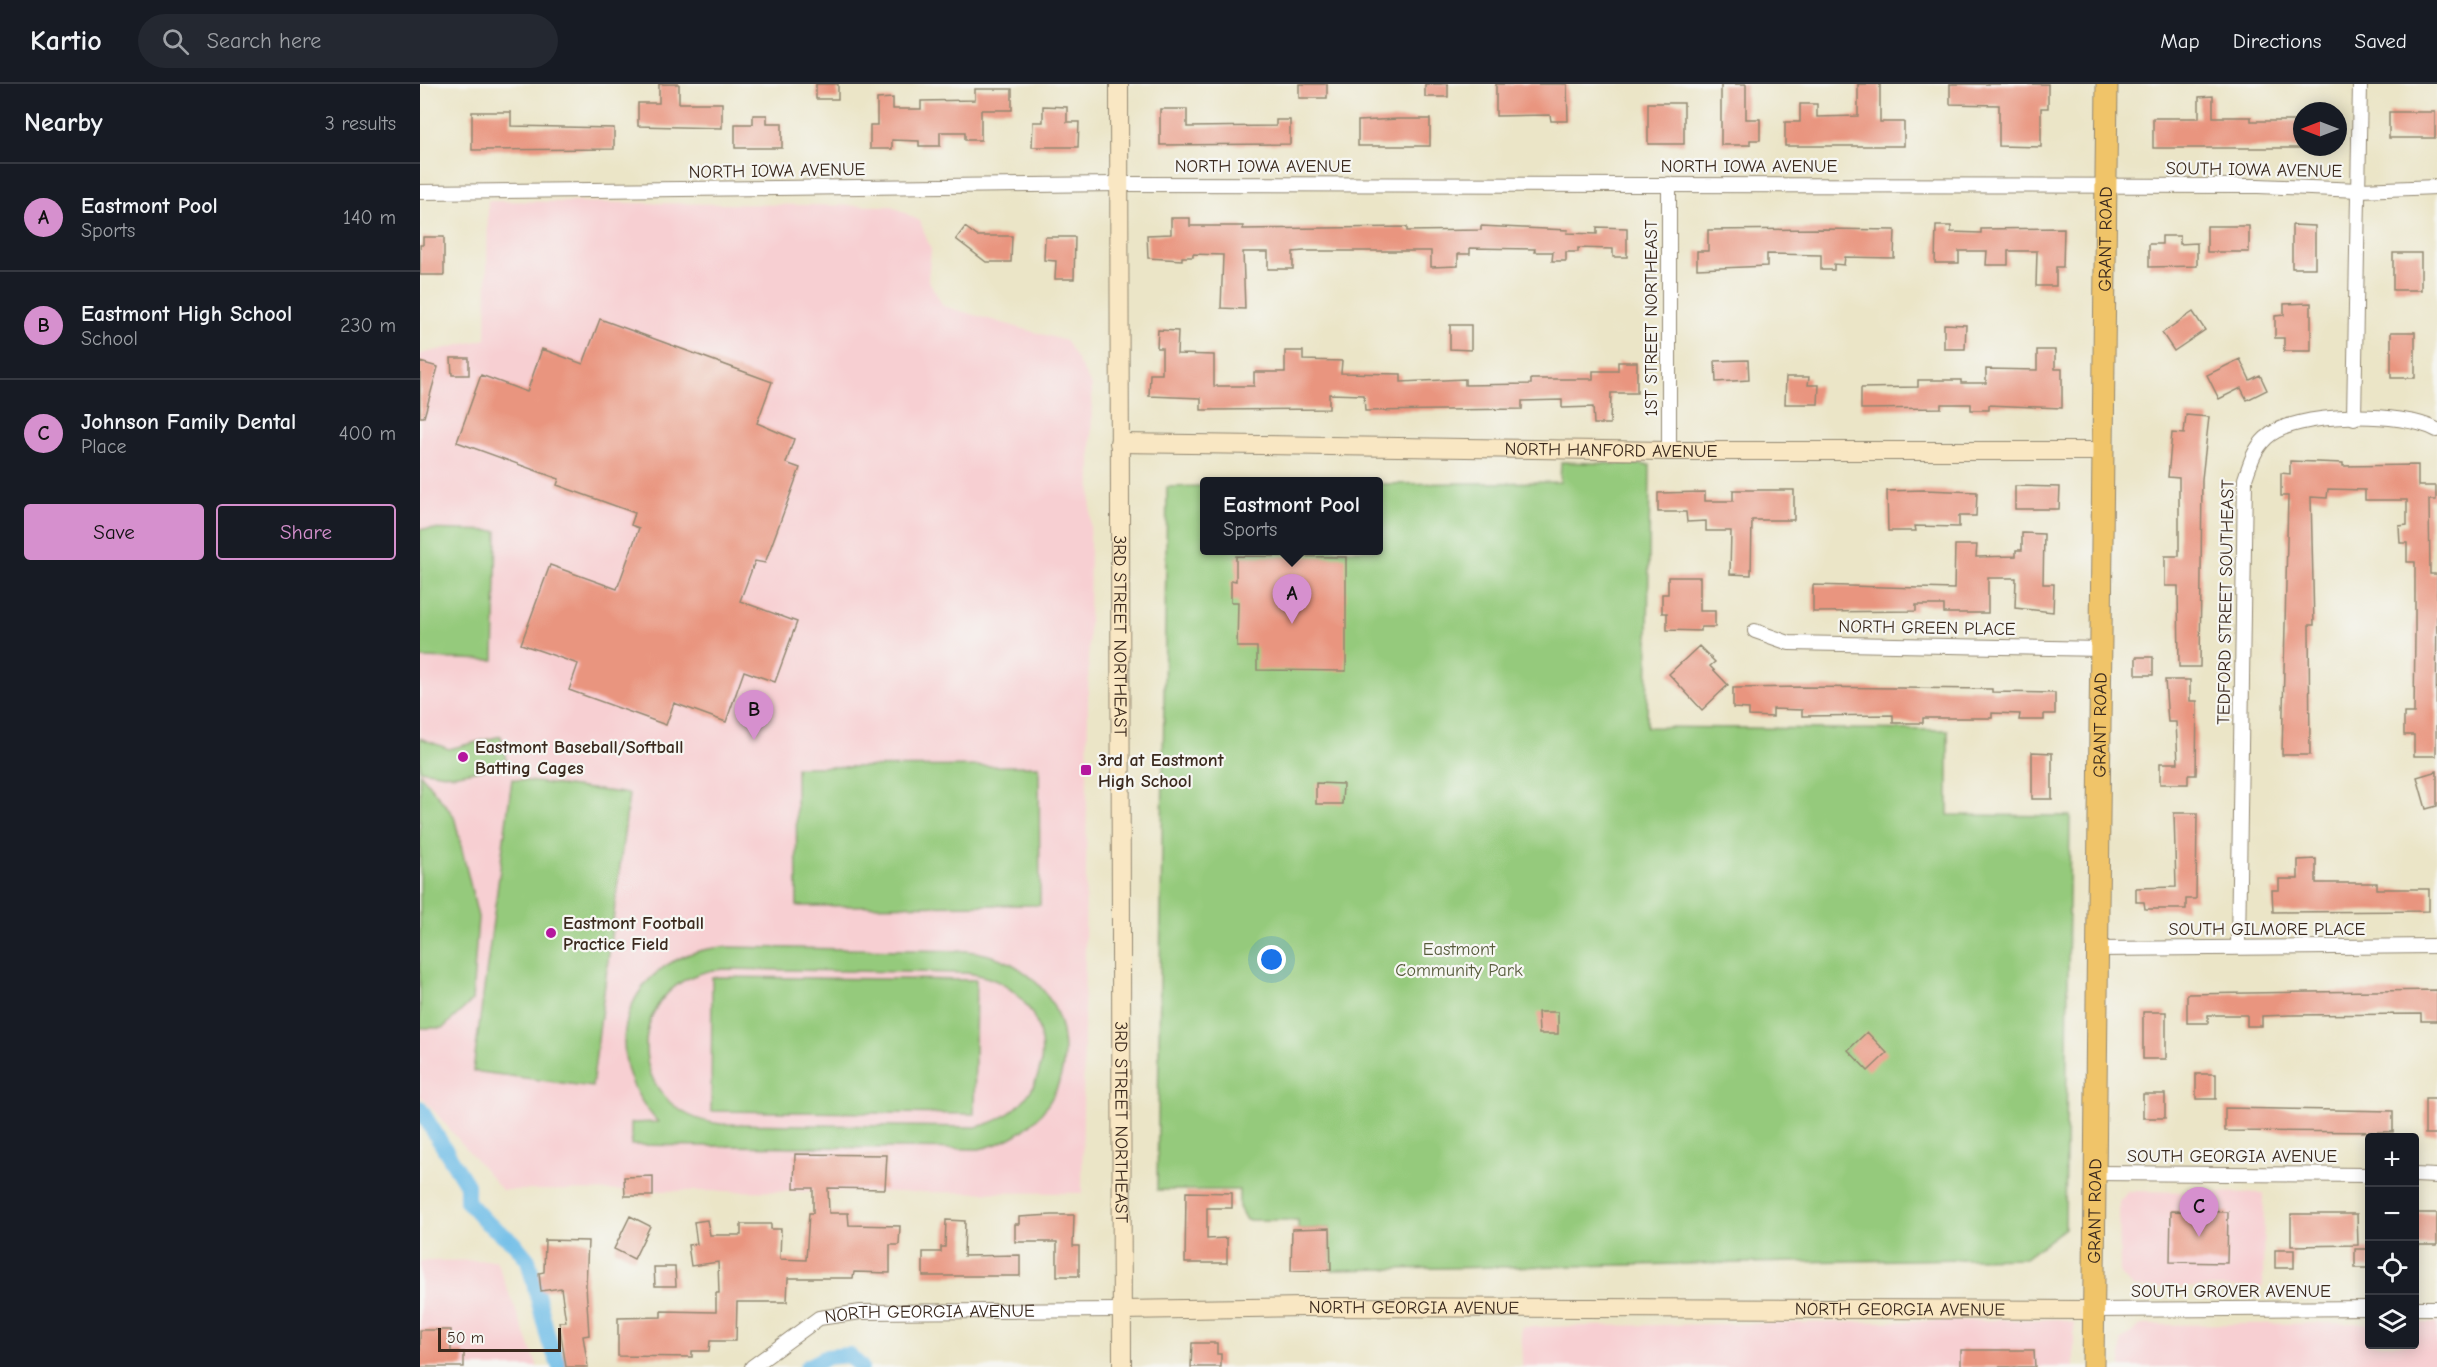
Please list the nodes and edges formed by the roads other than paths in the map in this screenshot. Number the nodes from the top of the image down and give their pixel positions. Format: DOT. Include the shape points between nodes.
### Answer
graph roads {
  1 [pos="1119,84"];
  2 [pos="2107,84"];
  3 [pos="2360,84"];
  4 [pos="1118,184"];
  5 [pos="1670,184"];
  6 [pos="2106,186"];
  7 [pos="2437,187"];
  8 [pos="2360,190"];
  9 [pos="420,192"];
  10 [pos="2354,418"];
  11 [pos="2437,429"];
  12 [pos="1119,444"];
  13 [pos="2103,451"];
  14 [pos="1669,452"];
  15 [pos="1755,631"];
  16 [pos="2101,649"];
  17 [pos="2238,946"];
  18 [pos="2437,946"];
  19 [pos="2098,949"];
  20 [pos="2095,1173"];
  21 [pos="2365,1175"];
  22 [pos="2419,1175"];
  23 [pos="2437,1176"];
  24 [pos="2365,1308"];
  25 [pos="2419,1308"];
  26 [pos="2437,1308"];
  27 [pos="1122,1310"];
  28 [pos="2094,1310"];
  29 [pos="752,1367"];
  30 [pos="1122,1367"];
  31 [pos="2093,1367"];
  1 -- 4 [label="street, 3RD STREET NORTHEAST"];
  2 -- 6 [label="main road, GRANT ROAD"];
  3 -- 8 [label="street"];
  4 -- 5 [label="street, NORTH IOWA AVENUE"];
  4 -- 9 [label="street, NORTH IOWA AVENUE"];
  4 -- 12 [label="street, 3RD STREET NORTHEAST"];
  5 -- 6 [label="street, NORTH IOWA AVENUE"];
  5 -- 14 [label="street, 1ST STREET NORTHEAST"];
  6 -- 8 [label="street, SOUTH IOWA AVENUE"];
  6 -- 13 [label="main road, GRANT ROAD"];
  7 -- 8 [label="street, SOUTH IOWA AVENUE"];
  8 -- 10 [label="street"];
  10 -- 11 [label="street, TEDFORD STREET SOUTHEAST" via="2406,421"];
  10 -- 17 [label="street, TEDFORD STREET SOUTHEAST" via="2286,425 2266,438 2252,456 2245,479"];
  12 -- 14 [label="street, NORTH HANFORD AVENUE"];
  12 -- 27 [label="street, 3RD STREET NORTHEAST"];
  13 -- 14 [label="street, NORTH HANFORD AVENUE"];
  13 -- 16 [label="main road, GRANT ROAD"];
  15 -- 16 [label="street, NORTH GREEN PLACE" via="1789,643"];
  16 -- 19 [label="main road, GRANT ROAD"];
  17 -- 18 [label="street, SOUTH GILMORE PLACE"];
  17 -- 19 [label="street, SOUTH GILMORE PLACE"];
  19 -- 20 [label="main road, GRANT ROAD"];
  20 -- 21 [label="street, SOUTH GEORGIA AVENUE"];
  20 -- 28 [label="main road, GRANT ROAD"];
  22 -- 23 [label="street"];
  24 -- 28 [label="street, SOUTH GROVER AVENUE"];
  25 -- 26 [label="street"];
  27 -- 28 [label="street, NORTH GEORGIA AVENUE"];
  27 -- 29 [label="street, NORTH GEORGIA AVENUE" via="834,1314 819,1318"];
  27 -- 30 [label="street, 3RD STREET NORTHEAST"];
  28 -- 31 [label="main road, GRANT ROAD"];
}
